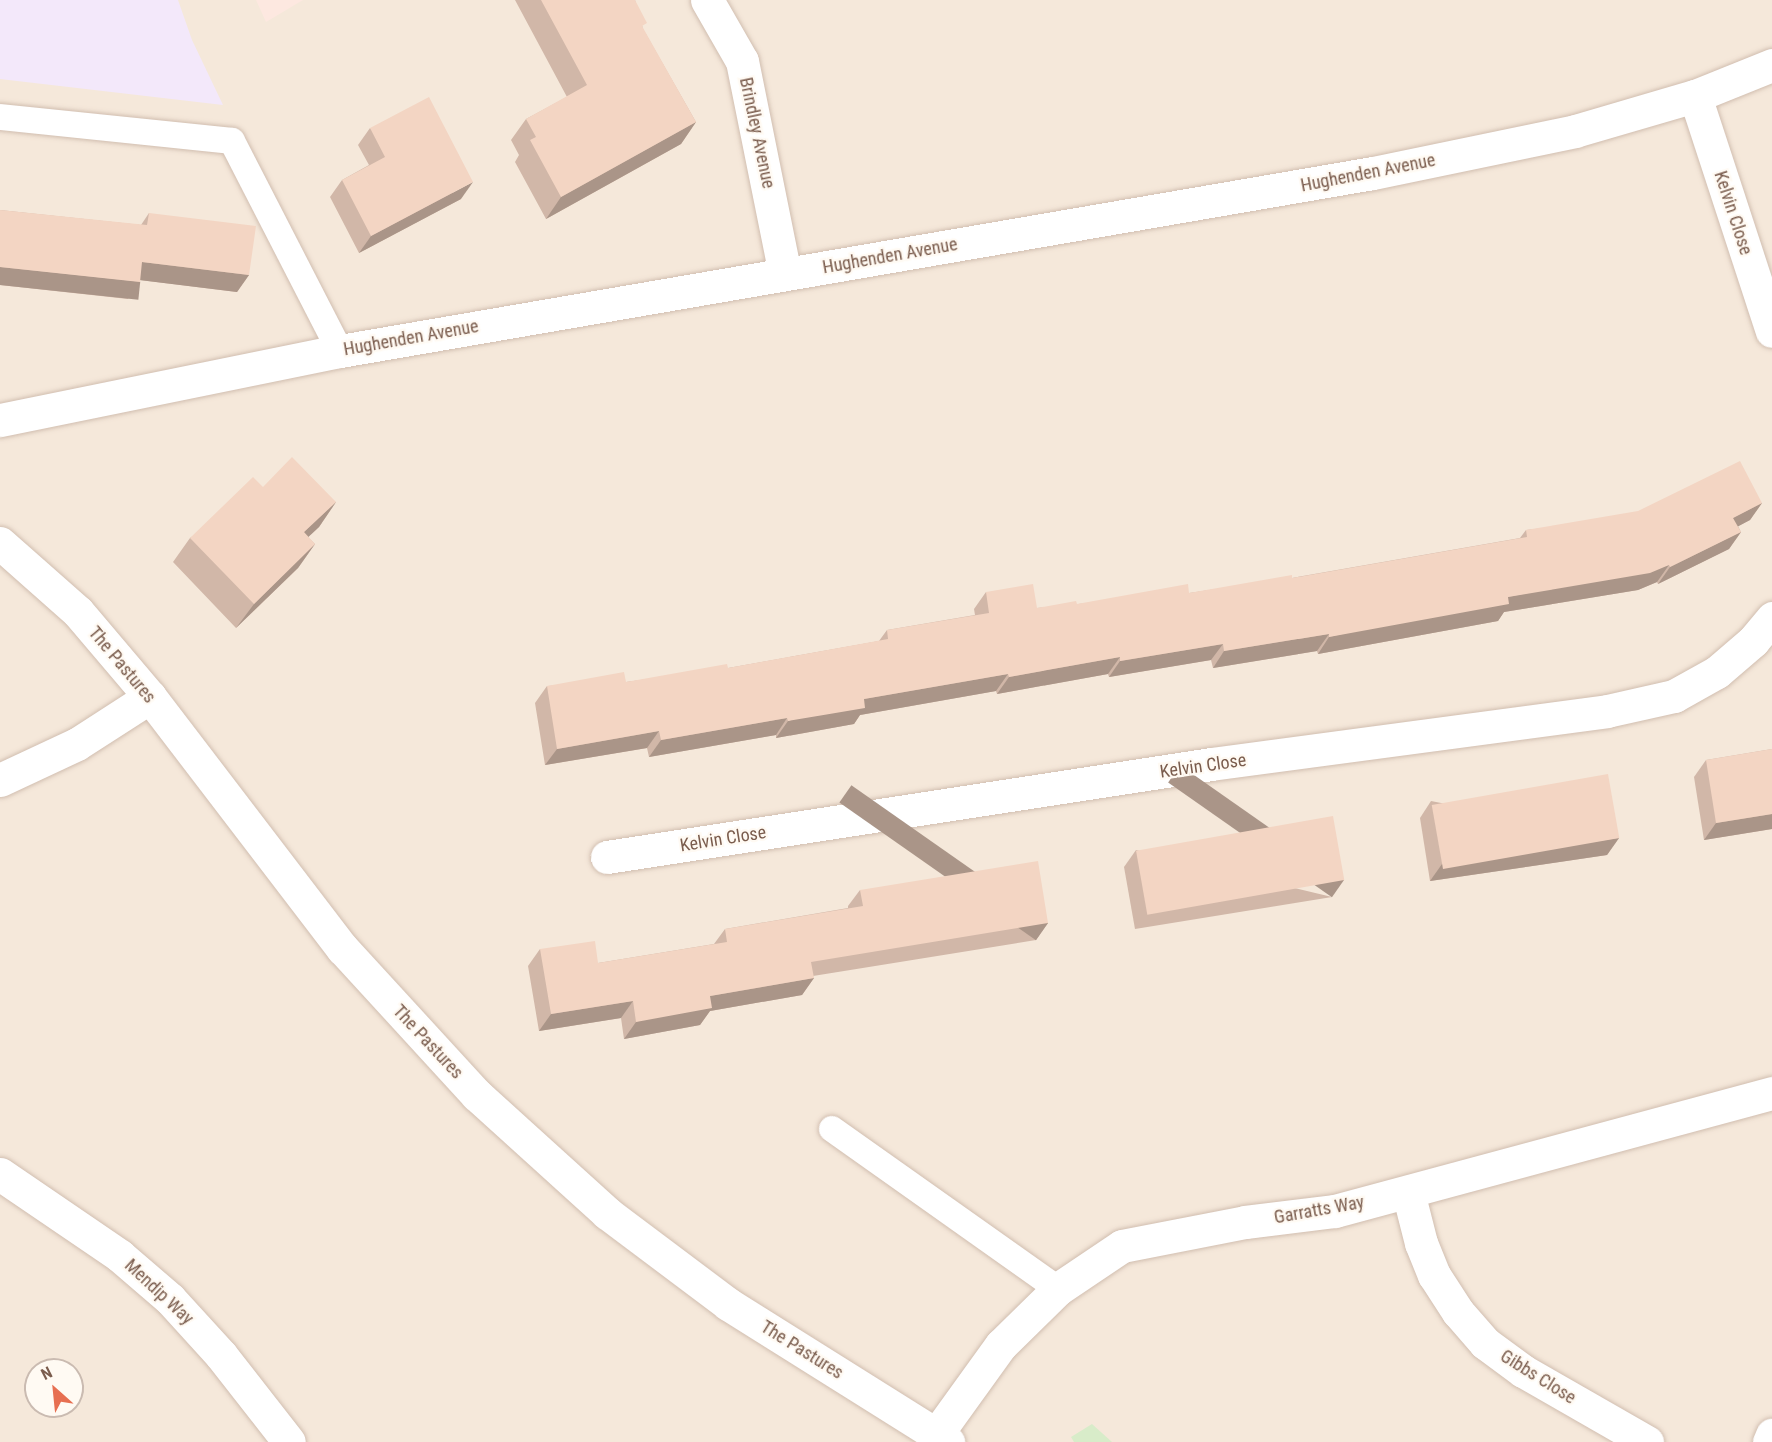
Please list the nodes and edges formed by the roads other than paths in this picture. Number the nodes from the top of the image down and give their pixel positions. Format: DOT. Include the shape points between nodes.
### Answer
graph roads {
  1 [pos="707,0"];
  2 [pos="1772,66"];
  3 [pos="1695,96"];
  4 [pos="0,117"];
  5 [pos="785,274"];
  6 [pos="1772,331"];
  7 [pos="340,351"];
  8 [pos="0,420"];
  9 [pos="0,543"];
  10 [pos="1772,618"];
  11 [pos="150,696"];
  12 [pos="0,780"];
  13 [pos="607,857"];
  14 [pos="1772,1094"];
  15 [pos="832,1129"];
  16 [pos="0,1174"];
  17 [pos="1408,1192"];
  18 [pos="1058,1289"];
  19 [pos="1772,1435"];
  20 [pos="942,1438"];
  21 [pos="289,1442"];
  22 [pos="1647,1442"];
  23 [pos="1768,1442"];
  1 -- 5 [label="street, Brindley Avenue" via="742,61"];
  2 -- 3 [label="street, Hughenden Avenue"];
  3 -- 5 [label="street, Hughenden Avenue" via="1575,131 1373,173"];
  3 -- 6 [label="street, Kelvin Close"];
  4 -- 7 [label="lane" via="232,141"];
  5 -- 7 [label="street, Hughenden Avenue"];
  7 -- 8 [label="street, Hughenden Avenue"];
  9 -- 11 [label="street, The Pastures" via="78,612"];
  10 -- 13 [label="street, Kelvin Close" via="1718,672 1674,696 1607,711 1211,764"];
  11 -- 12 [label="street" via="77,744"];
  11 -- 20 [label="street, The Pastures" via="343,949 477,1095 607,1213 728,1304"];
  14 -- 17 [label="street, Garratts Way"];
  15 -- 18 [label="lane"];
  16 -- 21 [label="street, Mendip Way" via="120,1256 170,1299 221,1355"];
  17 -- 18 [label="street, Garratts Way" via="1335,1211 1245,1222 1122,1246"];
  17 -- 22 [label="street, Gibbs Close" via="1434,1275 1485,1343 1523,1371"];
  18 -- 20 [label="street, Garratts Way" via="1001,1345"];
  19 -- 23 [label="street"];
}
